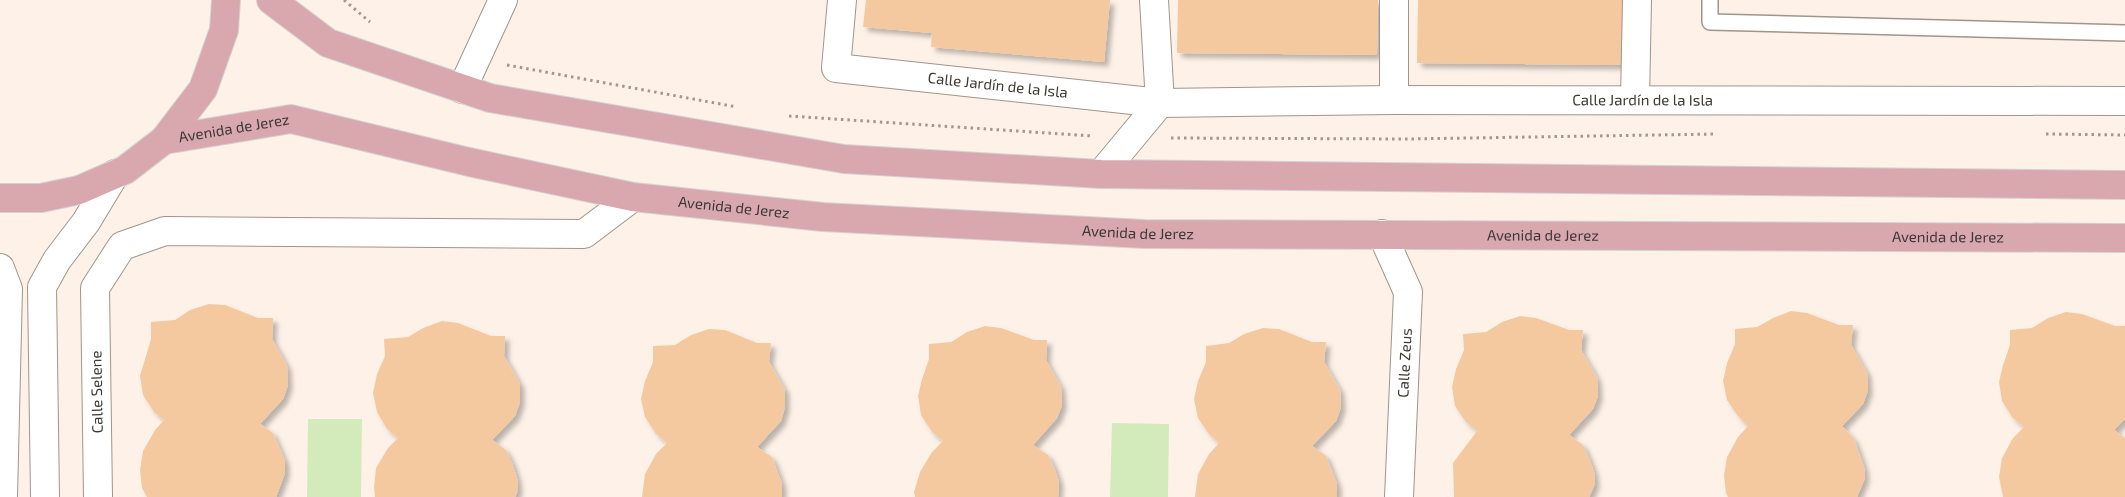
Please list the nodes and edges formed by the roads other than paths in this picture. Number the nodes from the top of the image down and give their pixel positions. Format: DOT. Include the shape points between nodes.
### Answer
graph roads {
  1 [pos="226,0"];
  2 [pos="271,0"];
  3 [pos="503,0"];
  4 [pos="842,0"];
  5 [pos="1154,0"];
  6 [pos="1394,0"];
  7 [pos="1637,0"];
  8 [pos="1710,0"];
  9 [pos="2125,33"];
  10 [pos="462,89"];
  11 [pos="1394,100"];
  12 [pos="1635,100"];
  13 [pos="2125,102"];
  14 [pos="1160,103"];
  15 [pos="164,140"];
  16 [pos="115,174"];
  17 [pos="1101,174"];
  18 [pos="2125,185"];
  19 [pos="633,197"];
  20 [pos="0,198"];
  21 [pos="1382,234"];
  22 [pos="2125,238"];
  23 [pos="0,268"];
  24 [pos="3,497"];
  25 [pos="44,497"];
  26 [pos="98,497"];
  27 [pos="1399,497"];
  1 -- 15 [label="main road" via="224,30 203,89"];
  2 -- 10 [label="main road" via="328,43"];
  3 -- 10 [label="street"];
  4 -- 14 [label="street, Calle Jardín de la Isla" via="836,68"];
  5 -- 14 [label="street"];
  6 -- 11 [label="street"];
  7 -- 12 [label="street"];
  8 -- 9 [label="lane" via="1710,22"];
  10 -- 17 [label="main road" via="490,98 844,158"];
  11 -- 12 [label="street, Calle Jardín de la Isla"];
  11 -- 14 [label="street, Calle Jardín de la Isla"];
  12 -- 13 [label="street, Calle Jardín de la Isla"];
  14 -- 17 [label="street"];
  15 -- 16 [label="main road"];
  15 -- 19 [label="main road, Avenida de Jerez" via="291,119"];
  16 -- 20 [label="main road" via="79,190 41,198"];
  16 -- 25 [label="street" via="42,287"];
  17 -- 18 [label="main road"];
  19 -- 21 [label="main road, Avenida de Jerez" via="824,217 1144,234"];
  19 -- 26 [label="street, Calle Selene" via="584,234 165,232 122,246 95,288"];
  21 -- 22 [label="main road, Avenida de Jerez"];
  21 -- 27 [label="street, Calle Zeus" via="1408,292"];
  23 -- 24 [label="street" via="8,289"];
}
